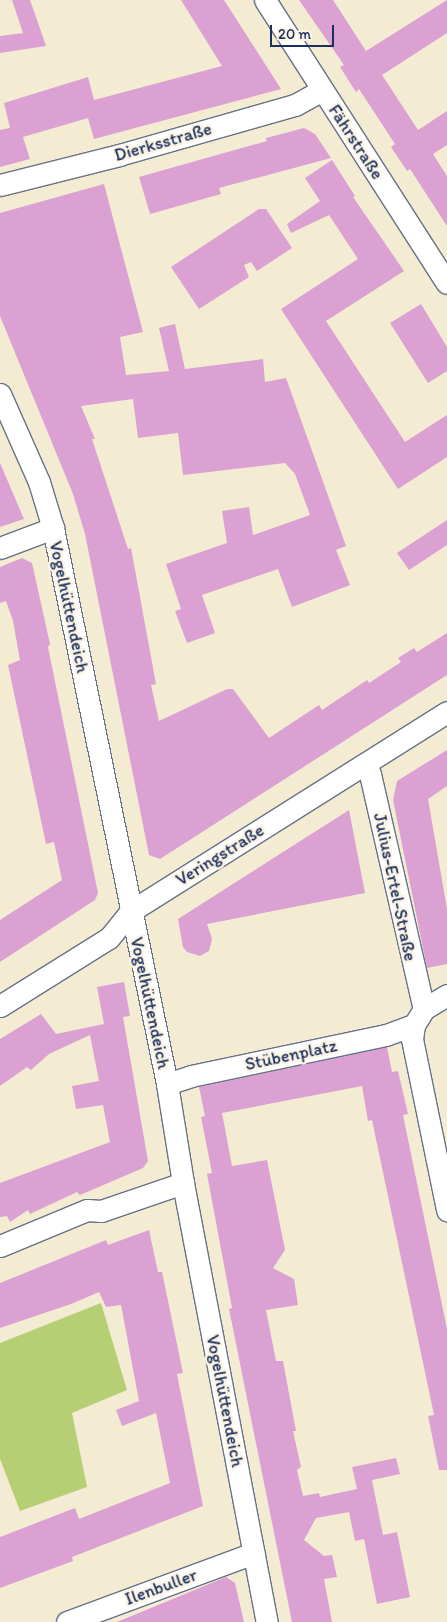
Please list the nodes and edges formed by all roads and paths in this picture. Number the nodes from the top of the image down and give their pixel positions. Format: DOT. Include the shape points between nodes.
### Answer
graph roads {
  1 [pos="265,0"];
  2 [pos="322,90"];
  3 [pos="0,185"];
  4 [pos="447,283"];
  5 [pos="0,394"];
  6 [pos="53,528"];
  7 [pos="0,548"];
  8 [pos="447,712"];
  9 [pos="365,764"];
  10 [pos="131,911"];
  11 [pos="447,995"];
  12 [pos="0,1006"];
  13 [pos="419,1017"];
  14 [pos="167,1084"];
  15 [pos="183,1183"];
  16 [pos="447,1210"];
  17 [pos="0,1246"];
  18 [pos="254,1553"];
  19 [pos="67,1622"];
  20 [pos="267,1622"];
  1 -- 2 [label="street, Fährstraße"];
  2 -- 3 [label="street, Dierksstraße" via="295,105"];
  2 -- 4 [label="street, Fährstraße"];
  5 -- 6 [label="street, Vogelhüttendeich" via="39,482"];
  6 -- 7 [label="street"];
  6 -- 10 [label="street, Vogelhüttendeich"];
  8 -- 9 [label="street, Veringstraße"];
  9 -- 10 [label="street, Veringstraße"];
  9 -- 13 [label="street, Julius-Ertel-Straße" via="370,774"];
  10 -- 12 [label="street, Veringstraße" via="109,938"];
  10 -- 14 [label="street, Vogelhüttendeich"];
  11 -- 13 [label="street, Stübenplatz"];
  13 -- 14 [label="street, Stübenplatz" via="386,1035 190,1076"];
  13 -- 16 [label="street, Julius-Ertel-Straße" via="412,1039"];
  14 -- 15 [label="street, Vogelhüttendeich"];
  15 -- 17 [label="street" via="101,1210 87,1210"];
  15 -- 18 [label="street, Vogelhüttendeich"];
  18 -- 19 [label="street, Ilenbuller"];
  18 -- 20 [label="street, Vogelhüttendeich"];
}
